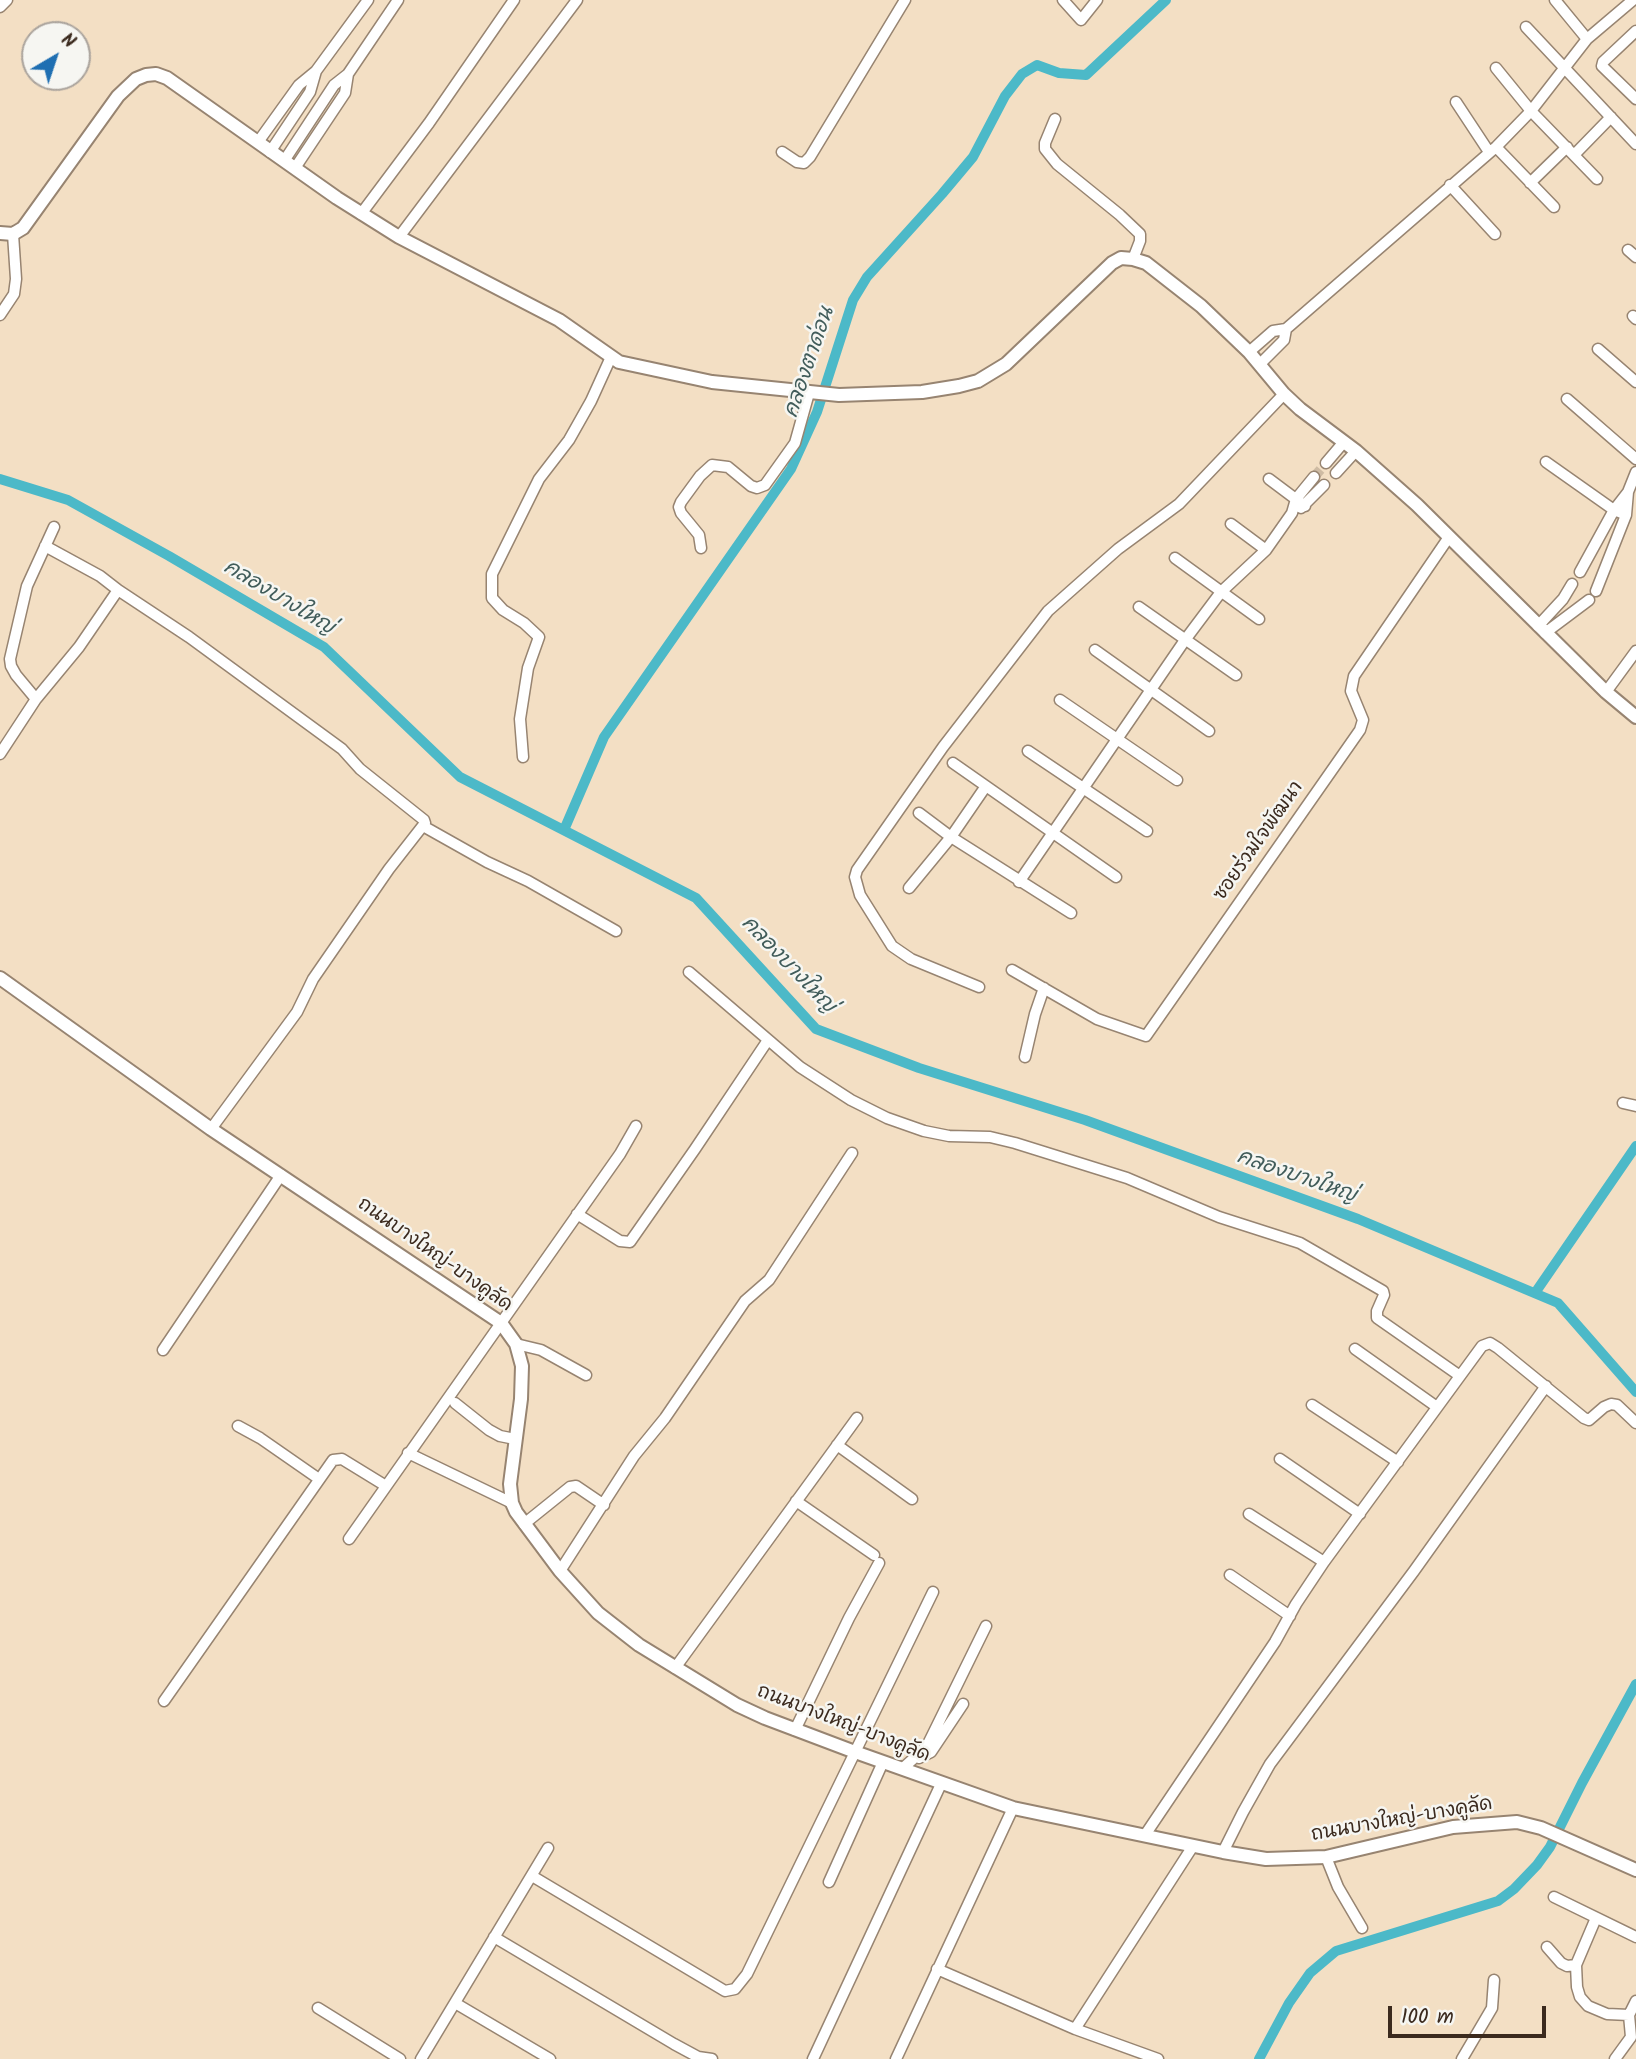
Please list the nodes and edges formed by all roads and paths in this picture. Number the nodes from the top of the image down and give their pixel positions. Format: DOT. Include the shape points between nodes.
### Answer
graph roads {
  1 [pos="7,0"];
  2 [pos="368,0"];
  3 [pos="397,0"];
  4 [pos="514,0"];
  5 [pos="577,0"];
  6 [pos="905,0"];
  7 [pos="1063,0"];
  8 [pos="1097,0"];
  9 [pos="1555,0"];
  10 [pos="1626,2"];
  11 [pos="0,7"];
  12 [pos="1526,27"];
  13 [pos="1636,31"];
  14 [pos="1587,39"];
  15 [pos="1564,67"];
  16 [pos="1496,68"];
  17 [pos="316,71"];
  18 [pos="348,74"];
  19 [pos="1636,99"];
  20 [pos="1456,102"];
  21 [pos="1531,111"];
  22 [pos="1611,117"];
  23 [pos="1055,119"];
  24 [pos="258,142"];
  25 [pos="1636,144"];
  26 [pos="1492,150"];
  27 [pos="1570,151"];
  28 [pos="270,152"];
  29 [pos="782,152"];
  30 [pos="284,161"];
  31 [pos="295,168"];
  32 [pos="1597,179"];
  33 [pos="1530,183"];
  34 [pos="1450,185"];
  35 [pos="1553,207"];
  36 [pos="361,214"];
  37 [pos="6,233"];
  38 [pos="1495,234"];
  39 [pos="399,237"];
  40 [pos="1133,258"];
  41 [pos="0,315"];
  42 [pos="1286,329"];
  43 [pos="1598,349"];
  44 [pos="1250,352"];
  45 [pos="611,358"];
  46 [pos="1260,364"];
  47 [pos="1636,382"];
  48 [pos="812,393"];
  49 [pos="1284,394"];
  50 [pos="1567,399"];
  51 [pos="1343,443"];
  52 [pos="1356,452"];
  53 [pos="1636,459"];
  54 [pos="1546,462"];
  55 [pos="1326,463"];
  56 [pos="1336,472"];
  57 [pos="1636,472"];
  58 [pos="1314,477"];
  59 [pos="1269,479"];
  60 [pos="1324,485"];
  61 [pos="1631,488"];
  62 [pos="1301,502"];
  63 [pos="1614,510"];
  64 [pos="1626,516"];
  65 [pos="1231,524"];
  66 [pos="54,527"];
  67 [pos="1449,537"];
  68 [pos="46,546"];
  69 [pos="701,548"];
  70 [pos="1266,550"];
  71 [pos="1175,558"];
  72 [pos="1580,572"];
  73 [pos="1572,584"];
  74 [pos="118,590"];
  75 [pos="1596,591"];
  76 [pos="1221,592"];
  77 [pos="1589,600"];
  78 [pos="1139,607"];
  79 [pos="1259,619"];
  80 [pos="1541,630"];
  81 [pos="1185,640"];
  82 [pos="1094,650"];
  83 [pos="1636,651"];
  84 [pos="1236,675"];
  85 [pos="1150,689"];
  86 [pos="1606,692"];
  87 [pos="36,699"];
  88 [pos="1060,700"];
  89 [pos="1636,717"];
  90 [pos="1209,731"];
  91 [pos="1116,739"];
  92 [pos="1028,751"];
  93 [pos="0,754"];
  94 [pos="523,757"];
  95 [pos="953,763"];
  96 [pos="1177,780"];
  97 [pos="986,786"];
  98 [pos="1083,789"];
  99 [pos="919,813"];
  100 [pos="423,827"];
  101 [pos="1147,831"];
  102 [pos="1052,834"];
  103 [pos="951,837"];
  104 [pos="1116,877"];
  105 [pos="1019,882"];
  106 [pos="909,888"];
  107 [pos="1071,913"];
  108 [pos="616,932"];
  109 [pos="1012,970"];
  110 [pos="689,972"];
  111 [pos="0,978"];
  112 [pos="979,987"];
  113 [pos="1044,988"];
  114 [pos="768,1040"];
  115 [pos="1025,1058"];
  116 [pos="1623,1103"];
  117 [pos="1636,1105"];
  118 [pos="636,1126"];
  119 [pos="211,1129"];
  120 [pos="852,1153"];
  121 [pos="281,1175"];
  122 [pos="578,1214"];
  123 [pos="501,1323"];
  124 [pos="516,1344"];
  125 [pos="1355,1349"];
  126 [pos="163,1350"];
  127 [pos="586,1375"];
  128 [pos="1460,1376"];
  129 [pos="1546,1386"];
  130 [pos="455,1403"];
  131 [pos="1312,1405"];
  132 [pos="1437,1407"];
  133 [pos="857,1418"];
  134 [pos="1636,1423"];
  135 [pos="238,1426"];
  136 [pos="515,1439"];
  137 [pos="837,1445"];
  138 [pos="408,1453"];
  139 [pos="1280,1459"];
  140 [pos="1398,1462"];
  141 [pos="319,1479"];
  142 [pos="386,1486"];
  143 [pos="912,1499"];
  144 [pos="796,1501"];
  145 [pos="512,1503"];
  146 [pos="604,1505"];
  147 [pos="1250,1514"];
  148 [pos="1360,1514"];
  149 [pos="524,1524"];
  150 [pos="349,1539"];
  151 [pos="1324,1562"];
  152 [pos="560,1571"];
  153 [pos="1230,1575"];
  154 [pos="933,1592"];
  155 [pos="1290,1616"];
  156 [pos="986,1626"];
  157 [pos="675,1668"];
  158 [pos="164,1701"];
  159 [pos="963,1704"];
  160 [pos="795,1730"];
  161 [pos="855,1752"];
  162 [pos="915,1758"];
  163 [pos="883,1762"];
  164 [pos="902,1769"];
  165 [pos="941,1784"];
  166 [pos="1013,1808"];
  167 [pos="1145,1835"];
  168 [pos="1193,1846"];
  169 [pos="548,1848"];
  170 [pos="1223,1852"];
  171 [pos="1326,1857"];
  172 [pos="1636,1870"];
  173 [pos="532,1876"];
  174 [pos="828,1882"];
  175 [pos="1554,1897"];
  176 [pos="1596,1918"];
  177 [pos="1362,1928"];
  178 [pos="494,1937"];
  179 [pos="1636,1937"];
  180 [pos="1547,1947"];
  181 [pos="1576,1965"];
  182 [pos="937,1969"];
  183 [pos="1494,1980"];
  184 [pos="1636,2001"];
  185 [pos="455,2003"];
  186 [pos="318,2008"];
  187 [pos="1629,2015"];
  188 [pos="1075,2029"];
  189 [pos="400,2059"];
  190 [pos="421,2059"];
  191 [pos="550,2059"];
  192 [pos="712,2059"];
  193 [pos="813,2059"];
  194 [pos="896,2059"];
  195 [pos="1158,2059"];
  196 [pos="1462,2059"];
  197 [pos="1615,2059"];
  1 -- 11 [label="street"];
  2 -- 17 [label="street"];
  3 -- 18 [label="street"];
  4 -- 36 [label="street"];
  5 -- 39 [label="street"];
  6 -- 29 [label="street" via="810,157 797,163"];
  7 -- 8 [label="street" via="1081,20"];
  9 -- 14 [label="street"];
  10 -- 14 [label="street"];
  12 -- 15 [label="street"];
  13 -- 19 [label="street" via="1602,66"];
  14 -- 15 [label="street"];
  15 -- 21 [label="street"];
  15 -- 22 [label="street"];
  16 -- 21 [label="street"];
  17 -- 24 [label="street" via="299,85"];
  17 -- 28 [label="street" via="310,92"];
  18 -- 30 [label="street" via="334,85"];
  18 -- 31 [label="street" via="345,93"];
  20 -- 26 [label="street"];
  21 -- 26 [label="street"];
  21 -- 27 [label="street"];
  22 -- 25 [label="street"];
  22 -- 27 [label="street"];
  23 -- 40 [label="street" via="1045,149 1140,234"];
  24 -- 28 [label="street"];
  24 -- 37 [label="street" via="167,78 146,75 118,96 29,222"];
  26 -- 33 [label="street"];
  26 -- 34 [label="street"];
  27 -- 32 [label="street"];
  27 -- 33 [label="street"];
  28 -- 30 [label="street"];
  30 -- 31 [label="street"];
  31 -- 36 [label="street"];
  33 -- 35 [label="street"];
  34 -- 38 [label="street"];
  34 -- 42 [label="street"];
  36 -- 39 [label="street"];
  37 -- 41 [label="street" via="16,279 14,295"];
  39 -- 45 [label="street" via="551,315"];
  40 -- 44 [label="street" via="1201,306"];
  40 -- 48 [label="street" via="1112,263 1018,354 978,380 922,392"];
  42 -- 44 [label="street" via="1273,331"];
  42 -- 46 [label="street" via="1284,340"];
  43 -- 47 [label="street"];
  44 -- 46 [label="street"];
  45 -- 48 [label="street" via="700,380"];
  45 -- 94 [label="street" via="569,440 539,479 492,574 492,598 539,637 528,668 520,719"];
  46 -- 49 [label="street"];
  48 -- 69 [label="street" via="795,443 765,485 751,486 729,467 712,465 681,502 678,507 699,535"];
  49 -- 51 [label="street"];
  49 -- 112 [label="street" via="1179,504 1048,611 943,747 857,870 860,895 892,946 911,959"];
  50 -- 53 [label="street"];
  51 -- 52 [label="street"];
  51 -- 55 [label="street"];
  52 -- 56 [label="street"];
  52 -- 67 [label="street"];
  54 -- 63 [label="street"];
  57 -- 61 [label="street"];
  58 -- 62 [label="street"];
  59 -- 62 [label="street"];
  60 -- 62 [label="street"];
  61 -- 63 [label="street"];
  61 -- 64 [label="street"];
  62 -- 70 [label="street"];
  63 -- 64 [label="street"];
  63 -- 72 [label="street"];
  64 -- 75 [label="street"];
  65 -- 70 [label="street"];
  66 -- 68 [label="street"];
  67 -- 80 [label="street"];
  67 -- 113 [label="street, ซอยร่วมใจพัฒนา" via="1354,676 1351,691 1363,720 1360,730 1146,1036 1097,1019"];
  68 -- 74 [label="street"];
  68 -- 87 [label="street" via="27,586 10,659 16,675"];
  70 -- 76 [label="street"];
  71 -- 76 [label="street"];
  73 -- 80 [label="street"];
  74 -- 87 [label="street"];
  74 -- 100 [label="street" via="342,749 424,820"];
  76 -- 79 [label="street"];
  76 -- 81 [label="street"];
  77 -- 80 [label="street"];
  78 -- 81 [label="street"];
  80 -- 86 [label="street"];
  81 -- 84 [label="street"];
  81 -- 85 [label="street"];
  82 -- 85 [label="street"];
  83 -- 86 [label="street"];
  85 -- 90 [label="street"];
  85 -- 91 [label="street"];
  86 -- 89 [label="street"];
  87 -- 93 [label="street"];
  88 -- 91 [label="street"];
  91 -- 96 [label="street"];
  91 -- 98 [label="street"];
  92 -- 98 [label="street"];
  95 -- 97 [label="street"];
  97 -- 102 [label="street"];
  97 -- 103 [label="street"];
  98 -- 101 [label="street"];
  98 -- 102 [label="street"];
  99 -- 103 [label="street"];
  100 -- 108 [label="street"];
  100 -- 119 [label="street" via="389,869 313,979 297,1012"];
  102 -- 104 [label="street"];
  102 -- 105 [label="street"];
  103 -- 105 [label="street"];
  103 -- 106 [label="street"];
  105 -- 107 [label="street"];
  109 -- 113 [label="street, ซอยร่วมใจพัฒนา"];
  110 -- 114 [label="street"];
  111 -- 119 [label="street, ถนนบางใหญ่-บางคูลัด"];
  113 -- 115 [label="street"];
  114 -- 122 [label="street" via="630,1242 620,1241"];
  114 -- 128 [label="street" via="800,1067 887,1118 949,1136 1015,1143 1127,1178 1219,1217 1300,1243 1383,1291 1377,1318"];
  116 -- 117 [label="street"];
  118 -- 122 [label="street"];
  119 -- 121 [label="street, ถนนบางใหญ่-บางคูลัด"];
  120 -- 146 [label="street" via="769,1280 745,1301 665,1418 634,1455"];
  121 -- 123 [label="street, ถนนบางใหญ่-บางคูลัด"];
  121 -- 126 [label="street"];
  122 -- 123 [label="street"];
  123 -- 124 [label="street, ถนนบางใหญ่-บางคูลัด"];
  123 -- 138 [label="street"];
  124 -- 127 [label="street" via="541,1350"];
  124 -- 136 [label="street, ถนนบางใหญ่-บางคูลัด" via="523,1378"];
  125 -- 132 [label="street"];
  128 -- 129 [label="street" via="1482,1346 1490,1343"];
  128 -- 132 [label="street"];
  129 -- 134 [label="street" via="1589,1420 1611,1404"];
  129 -- 170 [label="street" via="1270,1763"];
  130 -- 136 [label="street" via="489,1430"];
  131 -- 140 [label="street"];
  132 -- 140 [label="street"];
  133 -- 137 [label="street"];
  135 -- 141 [label="street"];
  136 -- 145 [label="street, ถนนบางใหญ่-บางคูลัด"];
  137 -- 143 [label="street"];
  137 -- 144 [label="street"];
  138 -- 142 [label="street"];
  138 -- 145 [label="street"];
  139 -- 148 [label="street"];
  140 -- 148 [label="street"];
  141 -- 142 [label="street" via="337,1458"];
  141 -- 158 [label="street"];
  142 -- 150 [label="street"];
  144 -- 157 [label="street"];
  144 -- 160 [label="street" via="876,1559"];
  145 -- 149 [label="street, ถนนบางใหญ่-บางคูลัด"];
  146 -- 149 [label="street" via="576,1486"];
  146 -- 152 [label="street"];
  147 -- 151 [label="street"];
  148 -- 151 [label="street"];
  149 -- 152 [label="street, ถนนบางใหญ่-บางคูลัด"];
  151 -- 155 [label="street"];
  152 -- 157 [label="street, ถนนบางใหญ่-บางคูลัด" via="607,1620"];
  153 -- 155 [label="street"];
  154 -- 161 [label="street"];
  155 -- 167 [label="street"];
  156 -- 162 [label="street" via="929,1742"];
  157 -- 160 [label="street, ถนนบางใหญ่-บางคูลัด" via="737,1704"];
  159 -- 162 [label="street" via="931,1752"];
  160 -- 161 [label="street, ถนนบางใหญ่-บางคูลัด"];
  161 -- 163 [label="street, ถนนบางใหญ่-บางคูลัด"];
  161 -- 173 [label="street" via="747,1974 730,1992"];
  162 -- 164 [label="street"];
  163 -- 164 [label="street, ถนนบางใหญ่-บางคูลัด"];
  163 -- 174 [label="street"];
  164 -- 165 [label="street, ถนนบางใหญ่-บางคูลัด"];
  165 -- 166 [label="street, ถนนบางใหญ่-บางคูลัด"];
  165 -- 193 [label="street"];
  166 -- 167 [label="street, ถนนบางใหญ่-บางคูลัด"];
  166 -- 182 [label="street"];
  167 -- 168 [label="street, ถนนบางใหญ่-บางคูลัด"];
  168 -- 170 [label="street, ถนนบางใหญ่-บางคูลัด"];
  168 -- 188 [label="street"];
  169 -- 173 [label="street"];
  170 -- 171 [label="street, ถนนบางใหญ่-บางคูลัด" via="1266,1859"];
  171 -- 172 [label="street, ถนนบางใหญ่-บางคูลัด" via="1453,1827 1517,1822"];
  171 -- 177 [label="street"];
  173 -- 178 [label="street"];
  175 -- 176 [label="street"];
  176 -- 179 [label="street"];
  176 -- 181 [label="street"];
  178 -- 185 [label="street"];
  178 -- 192 [label="street" via="674,2044"];
  180 -- 181 [label="street" via="1560,1963"];
  181 -- 187 [label="street" via="1577,1987 1588,2006 1607,2014"];
  182 -- 188 [label="street"];
  182 -- 194 [label="street"];
  183 -- 196 [label="street" via="1492,2008"];
  184 -- 187 [label="street"];
  185 -- 190 [label="street"];
  185 -- 191 [label="street"];
  186 -- 189 [label="street"];
  187 -- 197 [label="street" via="1631,2037"];
  188 -- 195 [label="street"];
}
